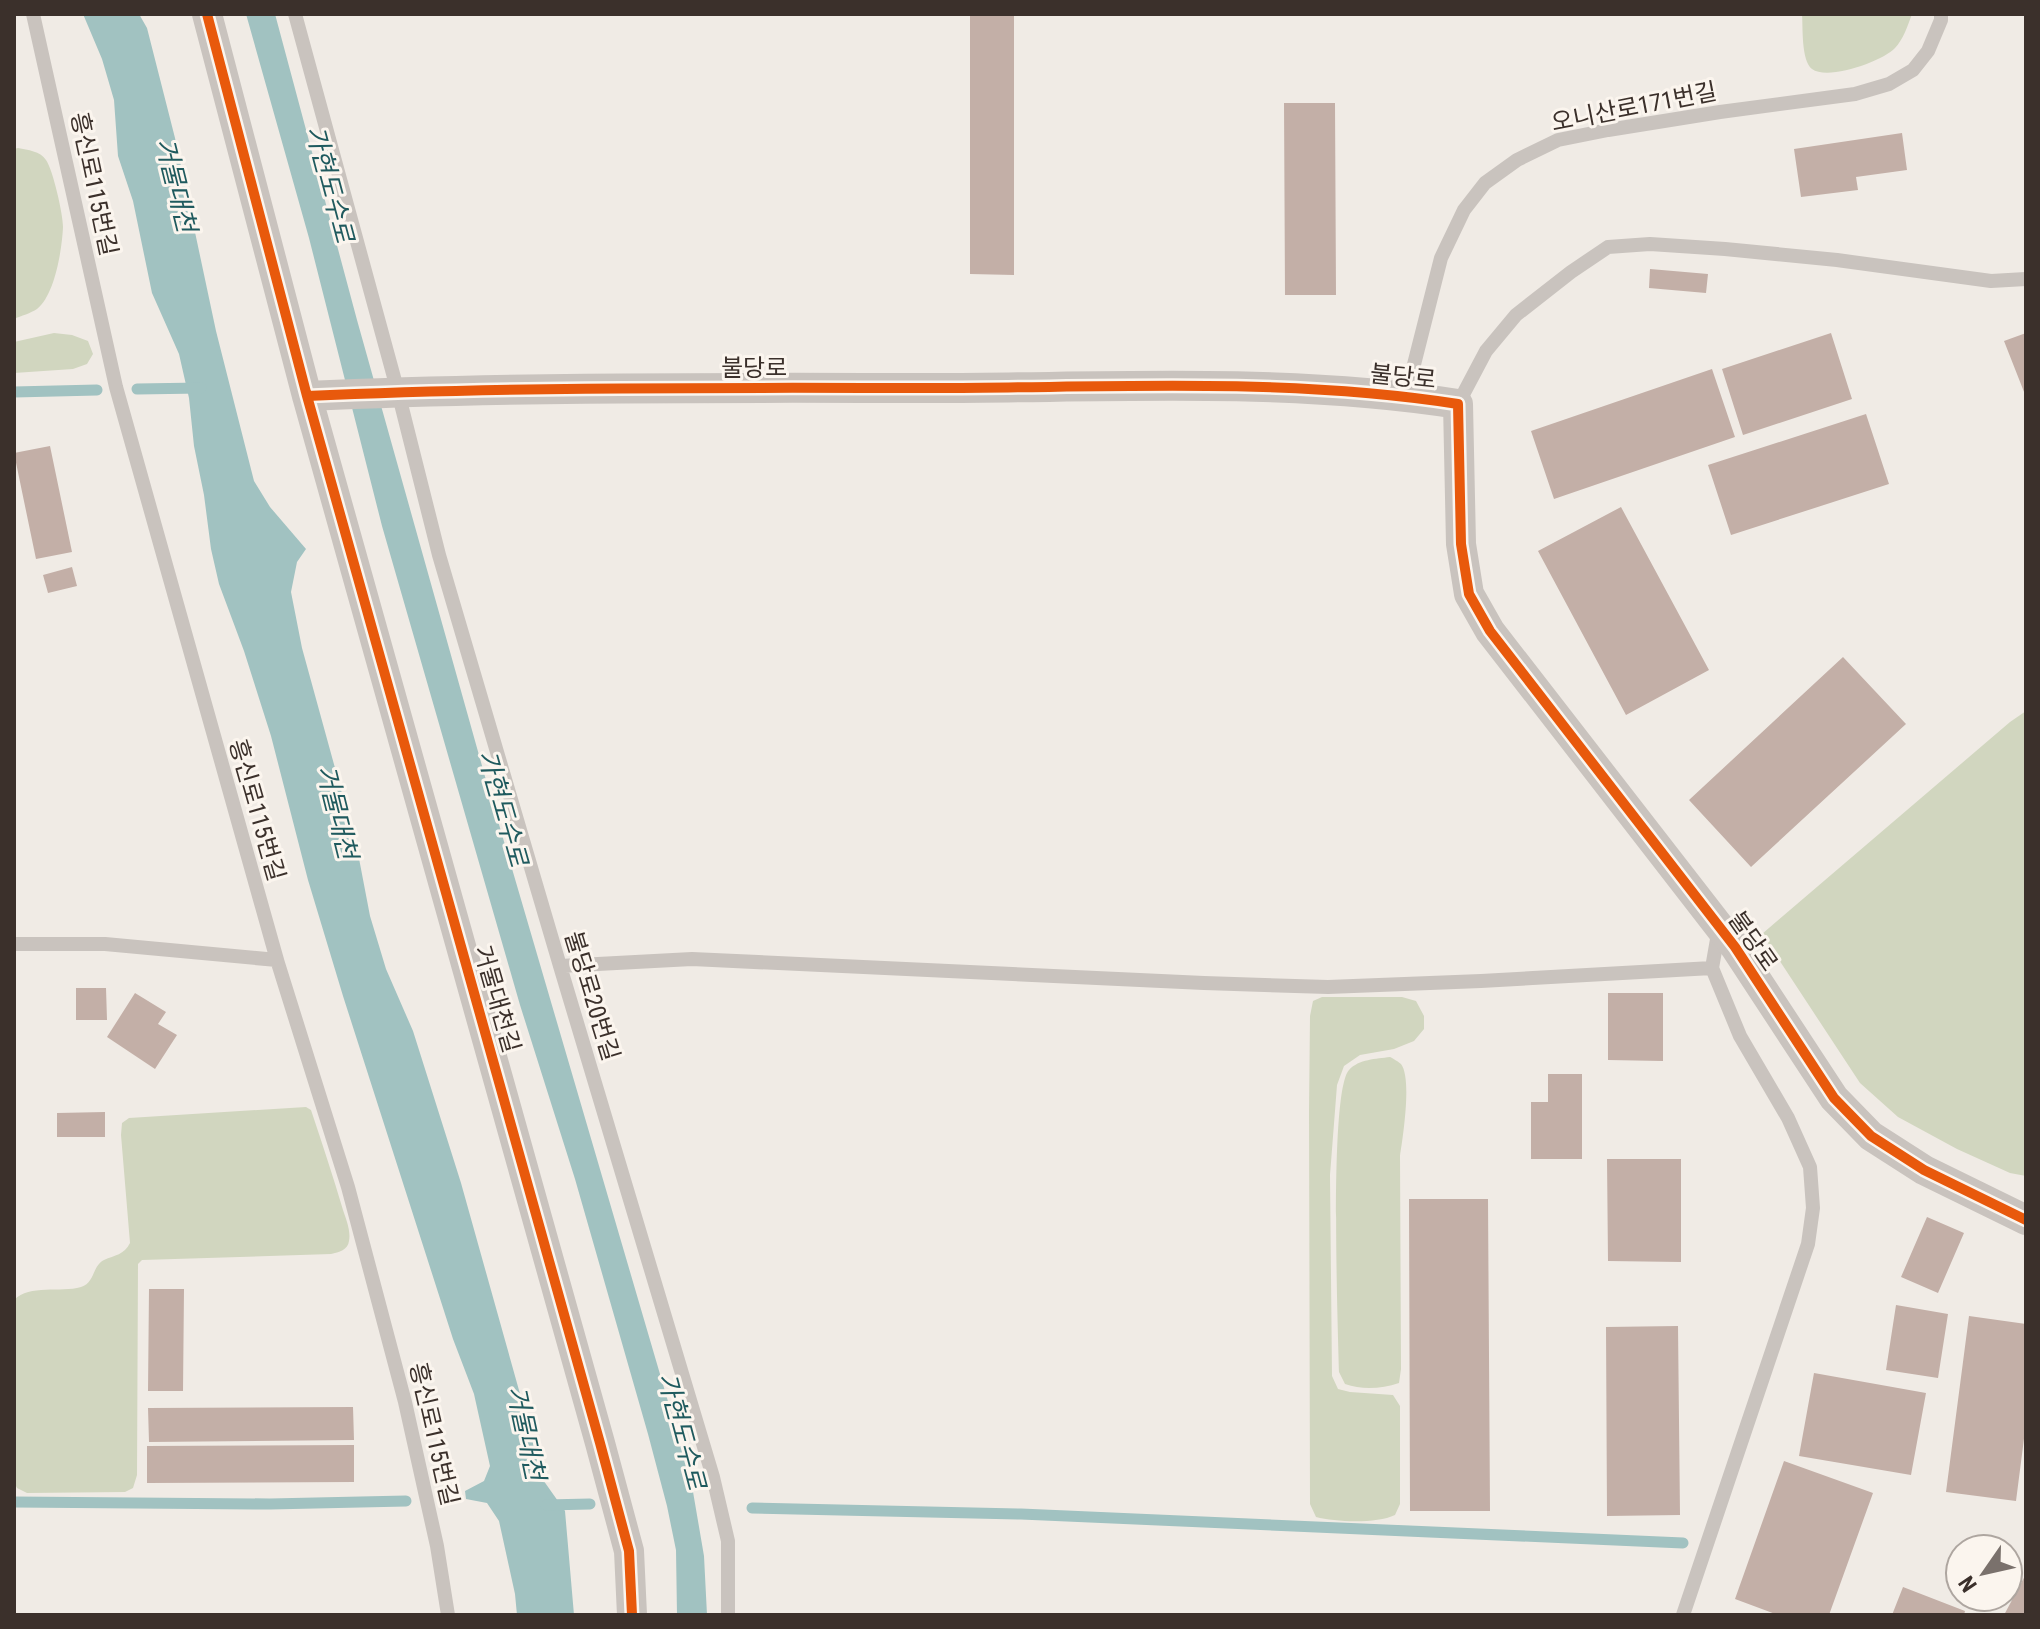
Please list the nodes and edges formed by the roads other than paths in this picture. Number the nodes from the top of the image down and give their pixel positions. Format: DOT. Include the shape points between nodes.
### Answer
graph roads {
  1 [pos="33,14"];
  2 [pos="207,14"];
  3 [pos="295,14"];
  4 [pos="1941,14"];
  5 [pos="2026,279"];
  6 [pos="398,392"];
  7 [pos="307,396"];
  8 [pos="1406,396"];
  9 [pos="1458,404"];
  10 [pos="1719,928"];
  11 [pos="14,944"];
  12 [pos="277,960"];
  13 [pos="560,966"];
  14 [pos="1712,968"];
  15 [pos="2026,1220"];
  16 [pos="448,1615"];
  17 [pos="632,1615"];
  18 [pos="728,1615"];
  19 [pos="1683,1615"];
  1 -- 12 [label="lane, 흥신로115번길" via="116,387"];
  2 -- 7 [label="street"];
  3 -- 6 [label="lane, 불당로20번길"];
  4 -- 8 [label="lane, 오니산로171번길" via="1928,51 1913,70 1889,84 1855,94 1558,140 1517,160 1485,183 1464,210 1441,258"];
  5 -- 9 [label="lane, 불당로" via="1991,281 1725,249 1608,247 1516,315 1486,351"];
  6 -- 7 [label="street, 불당로"];
  6 -- 8 [label="street, 불당로" via="1260,386"];
  6 -- 13 [label="lane, 불당로20번길" via="439,555"];
  7 -- 17 [label="street, 거물대천길" via="605,1459 629,1551"];
  8 -- 9 [label="street, 불당로"];
  9 -- 10 [label="street, 불당로" via="1461,544 1469,594 1490,631"];
  10 -- 14 [label="lane"];
  10 -- 15 [label="street, 불당로" via="1834,1098 1871,1136 1924,1170"];
  11 -- 12 [label="lane" via="105,944"];
  12 -- 16 [label="lane, 흥신로115번길" via="348,1187 401,1386"];
  13 -- 14 [label="lane" via="692,959 1328,987"];
  13 -- 18 [label="lane, 불당로20번길" via="713,1477 728,1541"];
  14 -- 19 [label="lane" via="1740,1036 1810,1167 1813,1208 1808,1244"];
}
